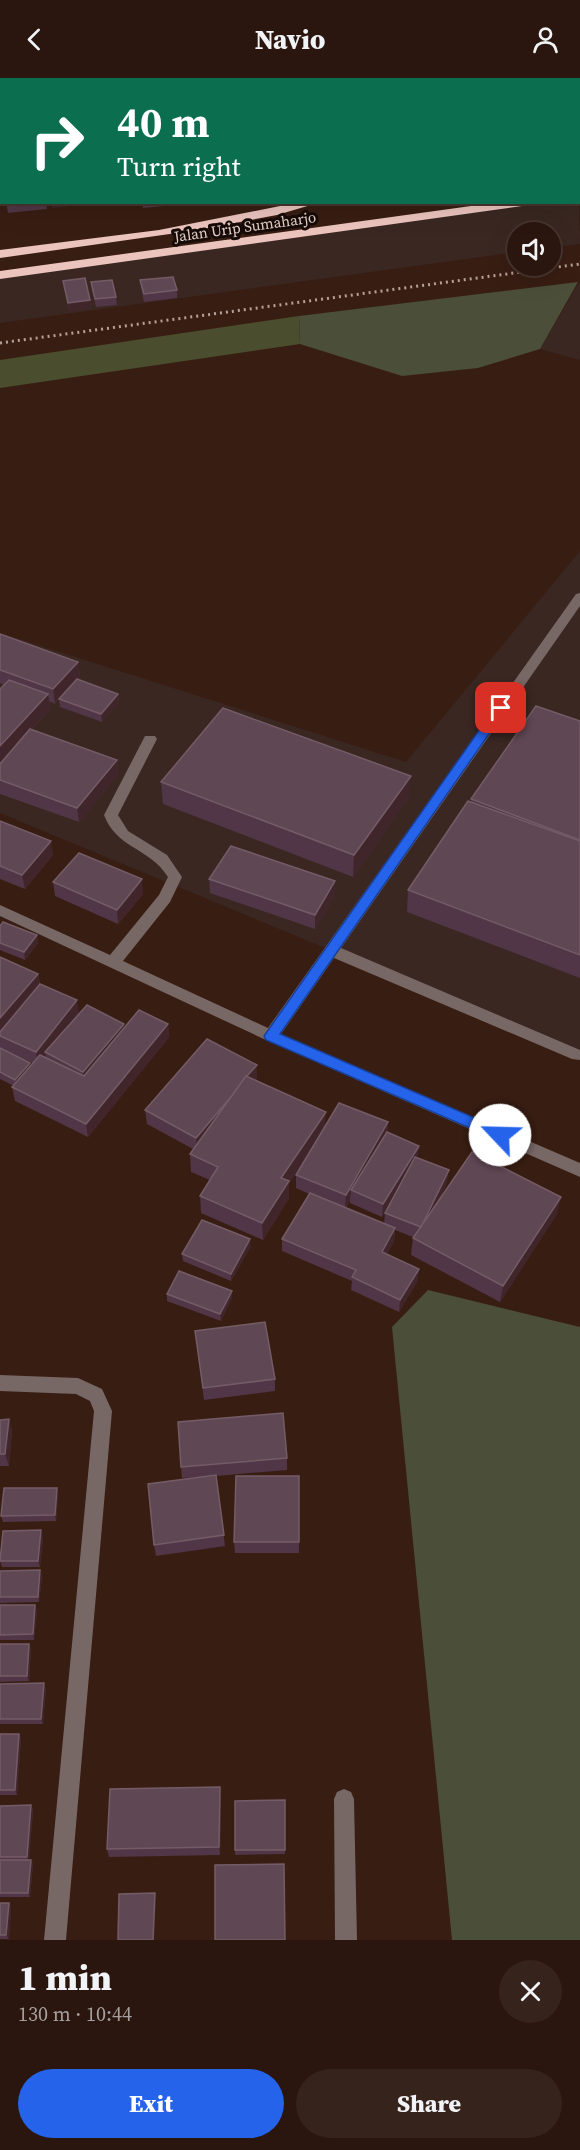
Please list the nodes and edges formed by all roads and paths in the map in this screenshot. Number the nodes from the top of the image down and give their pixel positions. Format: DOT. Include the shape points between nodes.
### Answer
graph roads {
  1 [pos="309,204"];
  2 [pos="515,204"];
  3 [pos="0,254"];
  4 [pos="0,275"];
  5 [pos="580,597"];
  6 [pos="150,739"];
  7 [pos="0,910"];
  8 [pos="330,951"];
  9 [pos="113,962"];
  10 [pos="271,1036"];
  11 [pos="577,1055"];
  12 [pos="580,1170"];
  13 [pos="0,1383"];
  14 [pos="344,1799"];
  15 [pos="55,1940"];
  16 [pos="346,1940"];
  1 -- 3 [label="highway, Jalan Urip Sumaharjo" via="253,219"];
  2 -- 4 [label="highway, Jalan Urip Sumaharjo"];
  5 -- 8 [label="street"];
  6 -- 9 [label="street" via="111,815 122,836 159,855 175,876 165,898"];
  7 -- 9 [label="street"];
  8 -- 10 [label="street"];
  8 -- 11 [label="street"];
  9 -- 10 [label="street"];
  10 -- 12 [label="street"];
  13 -- 15 [label="street" via="78,1386 96,1395 104,1411"];
  14 -- 16 [label="street"];
}
